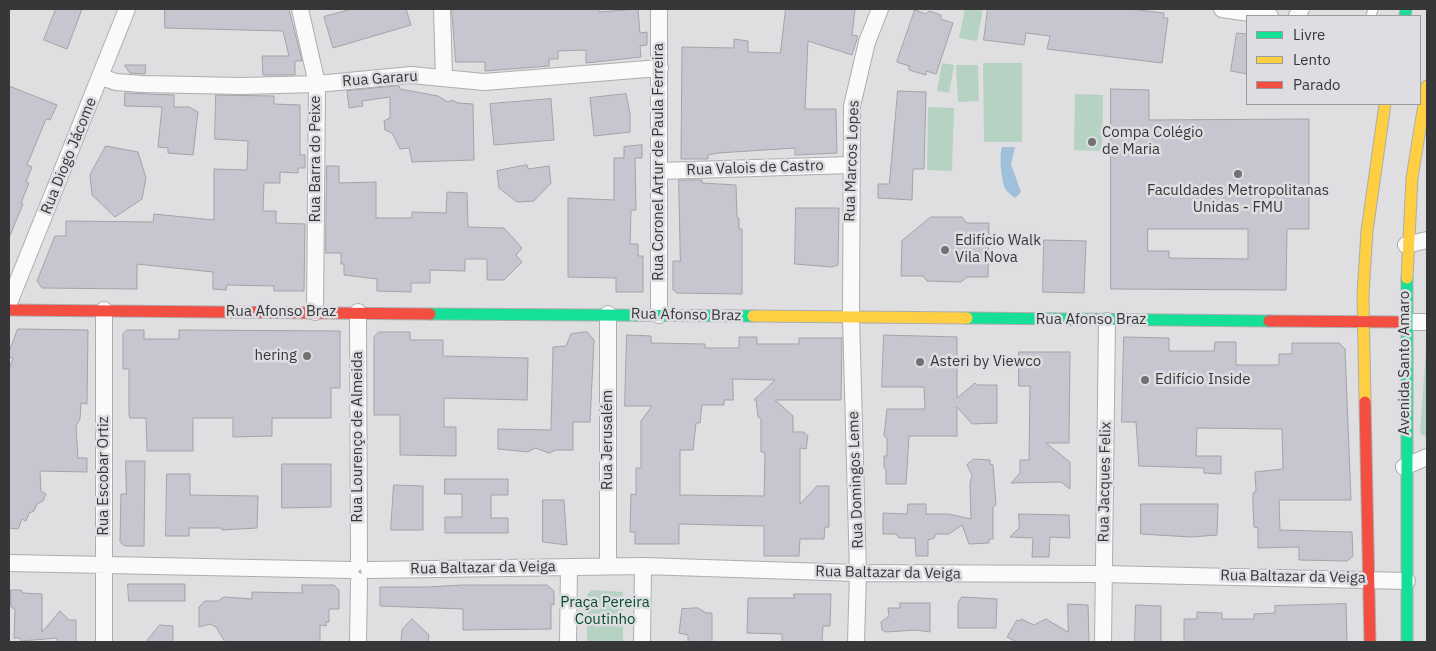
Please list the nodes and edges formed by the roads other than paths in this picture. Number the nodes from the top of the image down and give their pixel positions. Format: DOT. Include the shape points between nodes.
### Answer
graph roads {
  1 [pos="127,9"];
  2 [pos="300,9"];
  3 [pos="442,9"];
  4 [pos="659,9"];
  5 [pos="880,9"];
  6 [pos="1222,9"];
  7 [pos="1263,15"];
  8 [pos="660,68"];
  9 [pos="101,77"];
  10 [pos="444,77"];
  11 [pos="317,84"];
  12 [pos="1427,86"];
  13 [pos="1385,105"];
  14 [pos="850,165"];
  15 [pos="660,171"];
  16 [pos="1427,240"];
  17 [pos="1406,245"];
  18 [pos="9,303"];
  19 [pos="9,310"];
  20 [pos="104,310"];
  21 [pos="316,312"];
  22 [pos="358,312"];
  23 [pos="608,314"];
  24 [pos="659,315"];
  25 [pos="851,317"];
  26 [pos="1107,321"];
  27 [pos="1363,321"];
  28 [pos="1406,322"];
  29 [pos="1427,322"];
  30 [pos="1427,457"];
  31 [pos="1404,467"];
  32 [pos="9,563"];
  33 [pos="104,565"];
  34 [pos="608,566"];
  35 [pos="643,566"];
  36 [pos="569,567"];
  37 [pos="359,571"];
  38 [pos="858,573"];
  39 [pos="1103,574"];
  40 [pos="1368,578"];
  41 [pos="1407,581"];
  42 [pos="104,642"];
  43 [pos="358,642"];
  44 [pos="568,642"];
  45 [pos="642,642"];
  46 [pos="856,642"];
  47 [pos="1103,642"];
  48 [pos="1370,642"];
  49 [pos="1408,642"];
  1 -- 9 [label="street, Rua Diogo Jácome"];
  2 -- 11 [label="street, Rua Barra do Peixe"];
  3 -- 10 [label="street"];
  4 -- 8 [label="street, Rua Coronel Artur de Paula Ferreira"];
  5 -- 14 [label="street, Rua Marcos Lopes" via="867,42 852,106"];
  6 -- 7 [label="street"];
  8 -- 10 [label="street, Rua Gararu" via="484,82"];
  8 -- 15 [label="street, Rua Coronel Artur de Paula Ferreira"];
  9 -- 11 [label="street, Rua Gararu" via="142,84"];
  9 -- 18 [label="street, Rua Diogo Jácome"];
  10 -- 11 [label="street, Rua Gararu" via="411,75"];
  11 -- 21 [label="street, Rua Barra do Peixe"];
  12 -- 17 [label="street, Avenida Santo Amaro" via="1411,175"];
  13 -- 27 [label="street" via="1367,231"];
  14 -- 15 [label="street, Rua Valois de Castro"];
  14 -- 25 [label="street, Rua Marcos Lopes"];
  15 -- 24 [label="street, Rua Coronel Artur de Paula Ferreira"];
  16 -- 17 [label="street"];
  17 -- 28 [label="street, Avenida Santo Amaro"];
  19 -- 20 [label="street, Rua Afonso Braz"];
  20 -- 21 [label="street, Rua Afonso Braz"];
  20 -- 33 [label="street, Rua Escobar Ortiz"];
  21 -- 22 [label="street, Rua Afonso Braz"];
  22 -- 23 [label="street, Rua Afonso Braz"];
  22 -- 37 [label="street, Rua Lourenço de Almeida"];
  23 -- 24 [label="street, Rua Afonso Braz"];
  23 -- 34 [label="street, Rua Jerusalém"];
  24 -- 25 [label="street, Rua Afonso Braz"];
  25 -- 26 [label="street, Rua Afonso Braz"];
  25 -- 38 [label="street, Rua Domingos Leme"];
  26 -- 27 [label="street, Rua Afonso Braz"];
  26 -- 39 [label="street, Rua Jacques Felix"];
  27 -- 28 [label="street, Rua Afonso Braz"];
  27 -- 40 [label="street"];
  28 -- 29 [label="street"];
  28 -- 31 [label="street, Avenida Santo Amaro"];
  30 -- 31 [label="street"];
  31 -- 41 [label="street, Avenida Santo Amaro"];
  32 -- 33 [label="street, Rua Baltazar da Veiga"];
  33 -- 37 [label="street, Rua Baltazar da Veiga"];
  33 -- 42 [label="street, Rua Escobar Ortiz"];
  34 -- 35 [label="street, Rua Baltazar da Veiga"];
  34 -- 36 [label="street, Rua Baltazar da Veiga"];
  35 -- 38 [label="street, Rua Baltazar da Veiga"];
  35 -- 45 [label="street"];
  36 -- 37 [label="street, Rua Baltazar da Veiga"];
  36 -- 44 [label="street"];
  37 -- 43 [label="street, Rua Lourenço de Almeida"];
  38 -- 39 [label="street, Rua Baltazar da Veiga"];
  38 -- 46 [label="street, Rua Domingos Leme"];
  39 -- 40 [label="street, Rua Baltazar da Veiga"];
  39 -- 47 [label="street, Rua Jacques Felix"];
  40 -- 41 [label="street, Rua Baltazar da Veiga"];
  40 -- 48 [label="street"];
  41 -- 49 [label="street, Avenida Santo Amaro"];
}
